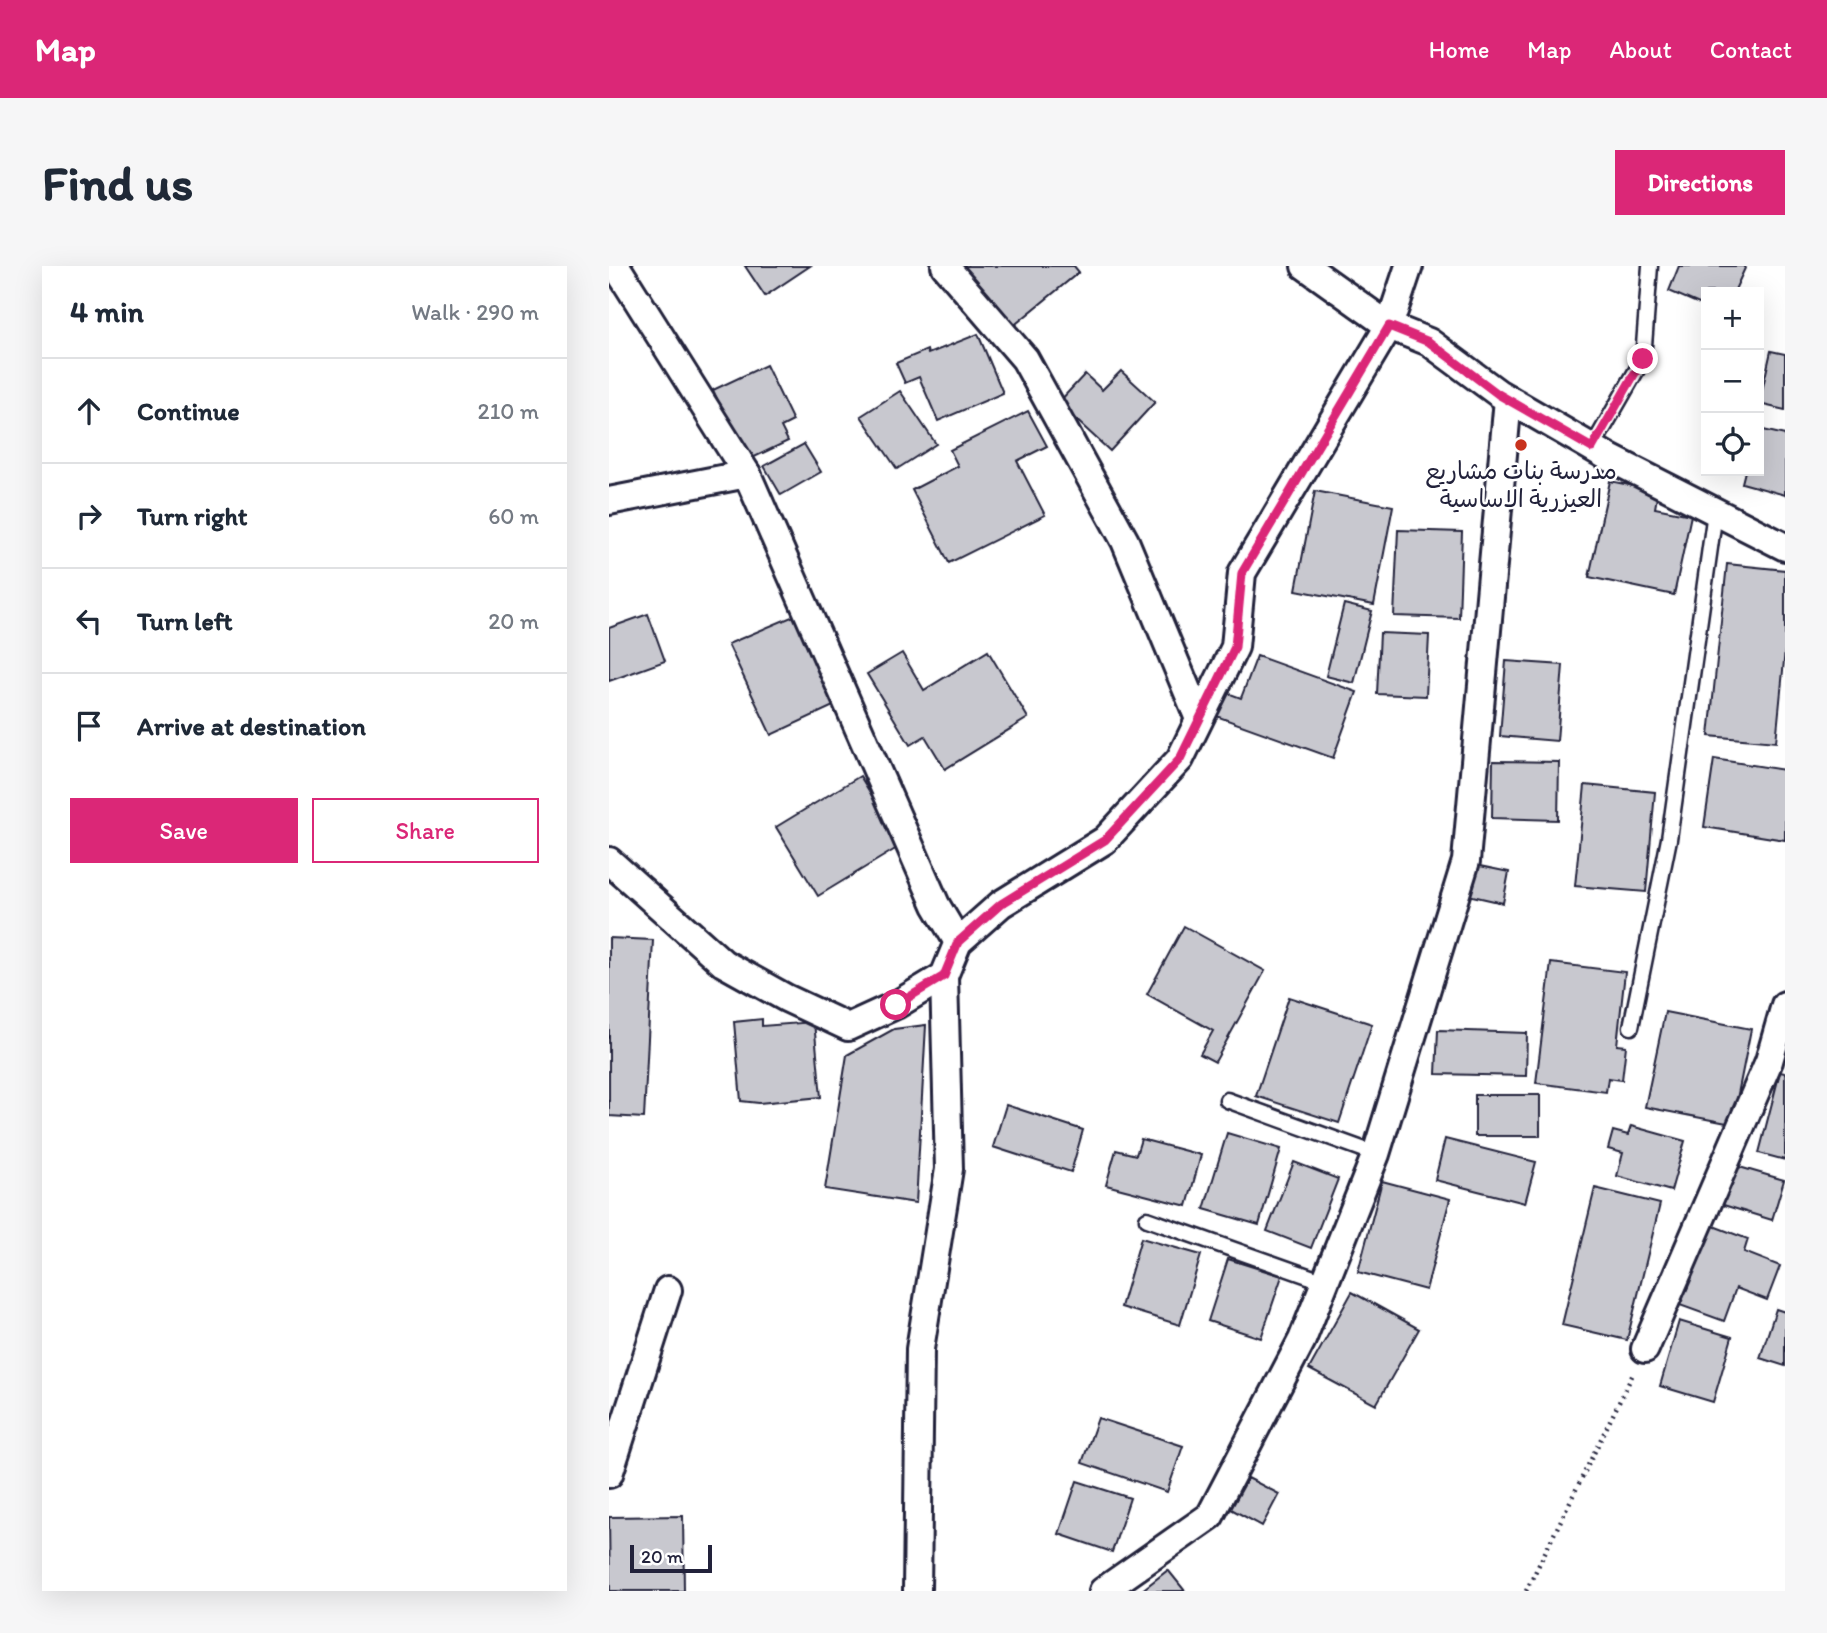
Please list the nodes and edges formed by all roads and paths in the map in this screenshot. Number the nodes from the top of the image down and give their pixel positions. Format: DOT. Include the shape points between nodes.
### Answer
graph roads {
  1 [pos="616,266"];
  2 [pos="945,266"];
  3 [pos="1305,266"];
  4 [pos="1409,266"];
  5 [pos="1650,266"];
  6 [pos="1389,326"];
  7 [pos="1508,399"];
  8 [pos="1592,448"];
  9 [pos="747,474"];
  10 [pos="609,501"];
  11 [pos="1715,512"];
  12 [pos="1785,547"];
  13 [pos="1199,719"];
  14 [pos="609,861"];
  15 [pos="958,942"];
  16 [pos="944,976"];
  17 [pos="1785,1005"];
  18 [pos="1631,1027"];
  19 [pos="1227,1100"];
  20 [pos="1376,1154"];
  21 [pos="1147,1219"];
  22 [pos="1325,1282"];
  23 [pos="668,1290"];
  24 [pos="1645,1349"];
  25 [pos="609,1474"];
  26 [pos="917,1591"];
  27 [pos="1103,1591"];
  28 [pos="1526,1591"];
  1 -- 9 [label="street"];
  2 -- 13 [label="street" via="1025,359 1125,541"];
  3 -- 6 [label="street"];
  4 -- 6 [label="street"];
  5 -- 8 [label="lane" via="1643,359"];
  6 -- 7 [label="street" via="1429,342"];
  6 -- 13 [label="street" via="1242,573 1235,647"];
  7 -- 8 [label="street"];
  7 -- 20 [label="street" via="1466,861"];
  8 -- 11 [label="street"];
  9 -- 10 [label="street"];
  9 -- 15 [label="street" via="936,905"];
  11 -- 12 [label="street"];
  11 -- 18 [label="lane" via="1669,839"];
  13 -- 15 [label="street" via="1180,759 1105,840 1001,904"];
  14 -- 16 [label="street" via="723,963 848,1027"];
  15 -- 16 [label="street"];
  16 -- 26 [label="street" via="949,1169 920,1349"];
  17 -- 24 [label="street" via="1769,1060"];
  19 -- 20 [label="lane"];
  20 -- 22 [label="street"];
  21 -- 22 [label="lane"];
  22 -- 27 [label="street" via="1302,1340 1210,1516"];
  23 -- 25 [label="street"];
  24 -- 28 [label="path"];
}
